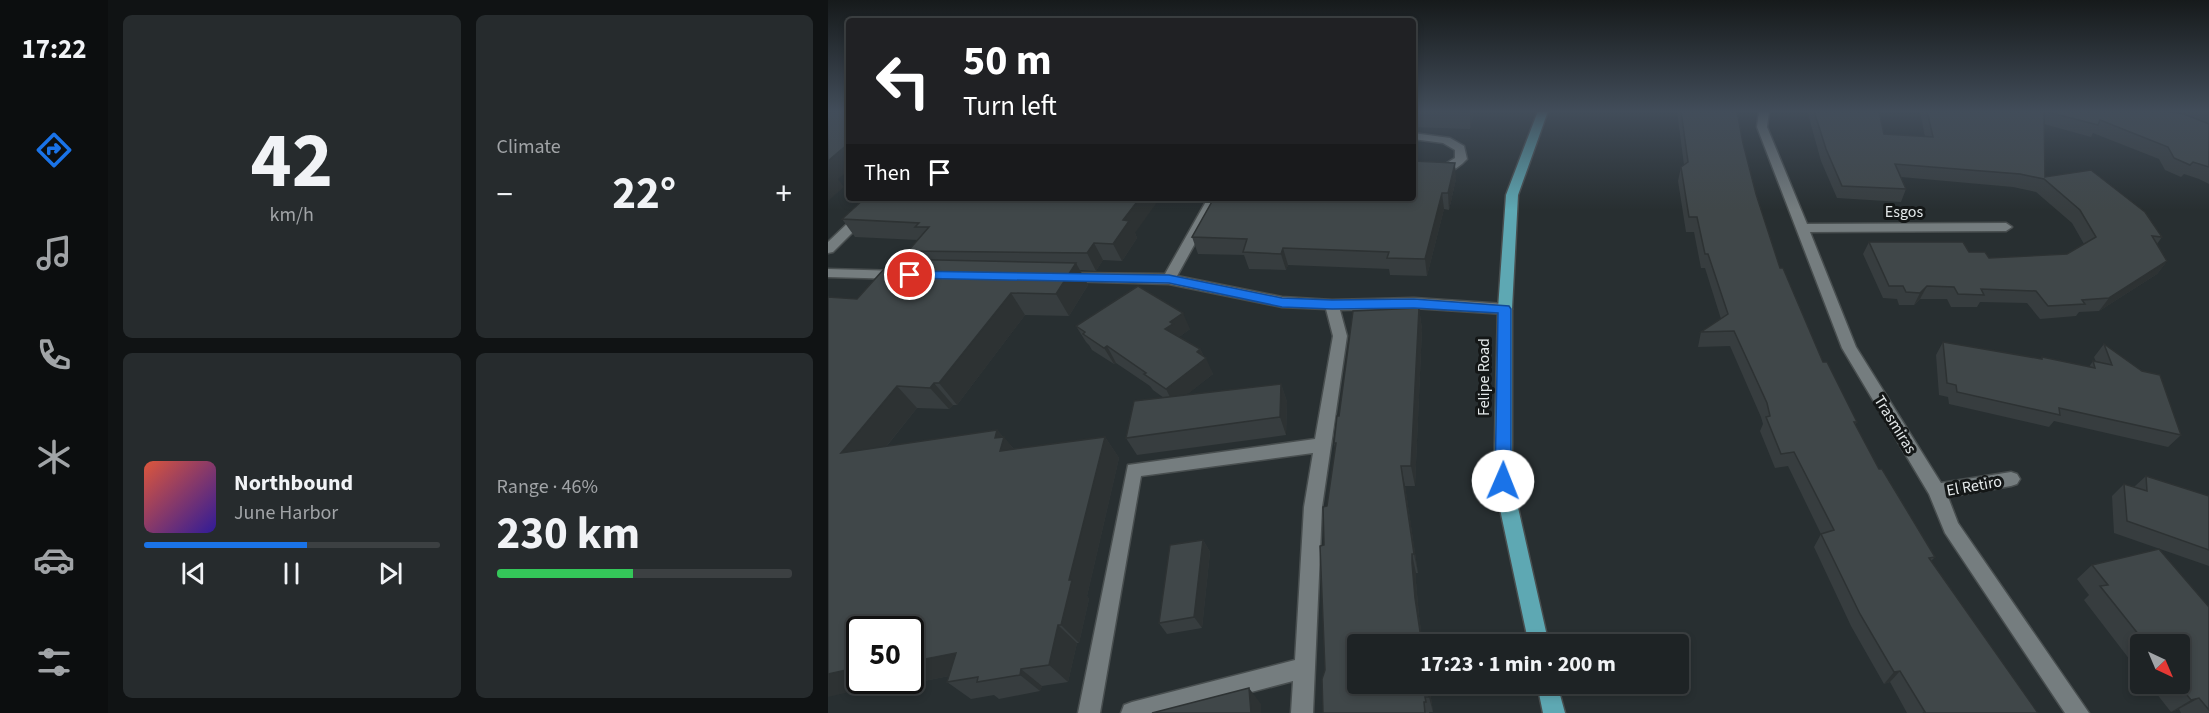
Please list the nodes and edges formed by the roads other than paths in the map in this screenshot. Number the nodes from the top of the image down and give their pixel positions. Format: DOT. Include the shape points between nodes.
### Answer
graph roads {
  1 [pos="1453,144"];
  2 [pos="1531,144"];
  3 [pos="1769,144"];
  4 [pos="1416,173"];
  5 [pos="878,201"];
  6 [pos="1212,201"];
  7 [pos="2006,227"];
  8 [pos="1802,228"];
  9 [pos="828,249"];
  10 [pos="828,273"];
  11 [pos="910,275"];
  12 [pos="1052,277"];
  13 [pos="1169,279"];
  14 [pos="1332,305"];
  15 [pos="1504,309"];
  16 [pos="1323,445"];
  17 [pos="2011,479"];
  18 [pos="1937,491"];
  19 [pos="1537,634"];
  20 [pos="1306,668"];
  21 [pos="1549,694"];
  22 [pos="1089,713"];
  23 [pos="1132,713"];
  24 [pos="1302,713"];
  25 [pos="1554,713"];
  26 [pos="2078,713"];
  1 -- 4 [label="street" via="1460,148 1461,159 1449,170"];
  2 -- 15 [label="main road, Felipe Road" via="1512,195"];
  3 -- 8 [label="street, Trasmiras"];
  5 -- 9 [label="street"];
  6 -- 13 [label="street"];
  7 -- 8 [label="street, Esgos"];
  8 -- 18 [label="street, Trasmiras" via="1849,348"];
  10 -- 11 [label="street"];
  12 -- 13 [label="street"];
  13 -- 14 [label="street" via="1282,303"];
  14 -- 15 [label="street" via="1414,303"];
  14 -- 16 [label="street" via="1340,336"];
  15 -- 19 [label="main road, Felipe Road" via="1503,481"];
  16 -- 20 [label="street" via="1313,507"];
  16 -- 22 [label="street" via="1134,470"];
  17 -- 18 [label="street, El Retiro"];
  18 -- 26 [label="street, Trasmiras" via="1952,526"];
  20 -- 23 [label="street"];
  20 -- 24 [label="street"];
  21 -- 25 [label="main road"];
}
